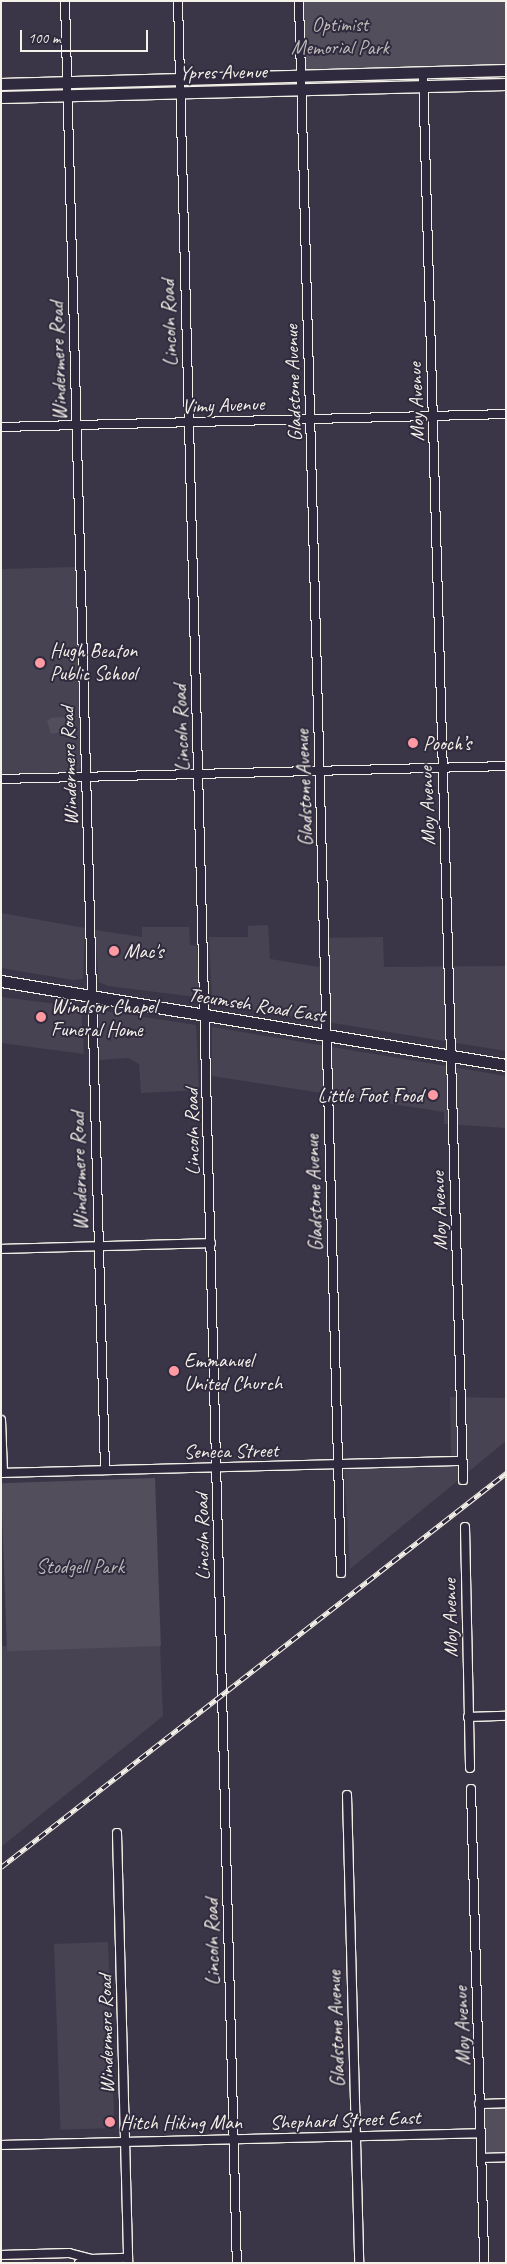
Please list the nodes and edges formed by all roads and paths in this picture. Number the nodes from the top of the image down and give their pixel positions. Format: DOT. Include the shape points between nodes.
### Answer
graph roads {
  1 [pos="65,1"];
  2 [pos="178,1"];
  3 [pos="299,1"];
  4 [pos="506,70"];
  5 [pos="423,72"];
  6 [pos="301,76"];
  7 [pos="179,79"];
  8 [pos="67,82"];
  9 [pos="1,84"];
  10 [pos="506,84"];
  11 [pos="423,86"];
  12 [pos="301,89"];
  13 [pos="179,92"];
  14 [pos="67,95"];
  15 [pos="1,97"];
  16 [pos="506,414"];
  17 [pos="432,416"];
  18 [pos="310,419"];
  19 [pos="188,422"];
  20 [pos="76,425"];
  21 [pos="1,427"];
  22 [pos="506,766"];
  23 [pos="442,767"];
  24 [pos="320,770"];
  25 [pos="198,774"];
  26 [pos="85,776"];
  27 [pos="1,779"];
  28 [pos="1,981"];
  29 [pos="91,996"];
  30 [pos="205,1015"];
  31 [pos="326,1035"];
  32 [pos="451,1056"];
  33 [pos="506,1065"];
  34 [pos="211,1242"];
  35 [pos="98,1246"];
  36 [pos="1,1248"];
  37 [pos="1,1420"];
  38 [pos="462,1462"];
  39 [pos="338,1465"];
  40 [pos="216,1468"];
  41 [pos="105,1470"];
  42 [pos="2,1473"];
  43 [pos="463,1480"];
  44 [pos="465,1527"];
  45 [pos="341,1574"];
  46 [pos="506,1716"];
  47 [pos="468,1717"];
  48 [pos="470,1768"];
  49 [pos="471,1789"];
  50 [pos="347,1795"];
  51 [pos="117,1834"];
  52 [pos="506,2103"];
  53 [pos="480,2104"];
  54 [pos="480,2133"];
  55 [pos="356,2136"];
  56 [pos="233,2139"];
  57 [pos="125,2141"];
  58 [pos="1,2145"];
  59 [pos="506,2157"];
  60 [pos="481,2158"];
  61 [pos="1,2255"];
  62 [pos="91,2258"];
  63 [pos="128,2260"];
  64 [pos="79,2263"];
  65 [pos="237,2263"];
  66 [pos="359,2263"];
  67 [pos="484,2263"];
  1 -- 8 [label="street, Windermere Road"];
  2 -- 7 [label="street, Lincoln Road"];
  3 -- 6 [label="street, Gladstone Avenue"];
  4 -- 5 [label="main road, Ypres Avenue"];
  5 -- 6 [label="main road, Ypres Avenue"];
  5 -- 11 [label="street, Moy Avenue"];
  6 -- 7 [label="main road, Ypres Avenue"];
  6 -- 12 [label="street, Gladstone Avenue"];
  7 -- 8 [label="main road, Ypres Avenue"];
  7 -- 13 [label="street, Lincoln Road"];
  8 -- 9 [label="main road, Ypres Avenue"];
  8 -- 14 [label="street, Windermere Road"];
  10 -- 11 [label="main road, Ypres Avenue"];
  11 -- 12 [label="main road, Ypres Avenue"];
  11 -- 17 [label="street, Moy Avenue"];
  12 -- 13 [label="main road, Ypres Avenue"];
  12 -- 18 [label="street, Gladstone Avenue"];
  13 -- 14 [label="main road, Ypres Avenue"];
  13 -- 19 [label="street, Lincoln Road"];
  14 -- 15 [label="main road, Ypres Avenue"];
  14 -- 20 [label="street, Windermere Road"];
  16 -- 17 [label="street, Vimy Avenue"];
  17 -- 18 [label="street, Vimy Avenue"];
  17 -- 23 [label="street, Moy Avenue"];
  18 -- 19 [label="street, Vimy Avenue"];
  18 -- 24 [label="street, Gladstone Avenue"];
  19 -- 20 [label="street, Vimy Avenue"];
  19 -- 25 [label="street, Lincoln Road"];
  20 -- 21 [label="street, Vimy Avenue"];
  20 -- 26 [label="street, Windermere Road"];
  22 -- 23 [label="street"];
  23 -- 24 [label="street"];
  23 -- 32 [label="street, Moy Avenue"];
  24 -- 25 [label="street"];
  24 -- 31 [label="street, Gladstone Avenue"];
  25 -- 26 [label="street"];
  25 -- 30 [label="street, Lincoln Road"];
  26 -- 27 [label="street"];
  26 -- 29 [label="street, Windermere Road"];
  28 -- 29 [label="main road, Tecumseh Road East"];
  29 -- 30 [label="main road, Tecumseh Road East"];
  29 -- 35 [label="street, Windermere Road"];
  30 -- 31 [label="main road, Tecumseh Road East"];
  30 -- 34 [label="street, Lincoln Road"];
  31 -- 32 [label="main road, Tecumseh Road East"];
  31 -- 39 [label="street, Gladstone Avenue"];
  32 -- 33 [label="main road, Tecumseh Road East"];
  32 -- 38 [label="street, Moy Avenue"];
  34 -- 35 [label="street"];
  34 -- 40 [label="street, Lincoln Road"];
  35 -- 36 [label="street"];
  35 -- 41 [label="street, Windermere Road"];
  37 -- 42 [label="street"];
  38 -- 39 [label="street, Seneca Street"];
  38 -- 43 [label="street, Moy Avenue"];
  39 -- 40 [label="street, Seneca Street"];
  39 -- 45 [label="street, Gladstone Avenue"];
  40 -- 41 [label="street, Seneca Street"];
  40 -- 56 [label="street, Lincoln Road"];
  41 -- 42 [label="street, Seneca Street"];
  44 -- 47 [label="street, Moy Avenue"];
  46 -- 47 [label="street"];
  47 -- 48 [label="street, Moy Avenue"];
  49 -- 53 [label="street, Moy Avenue"];
  50 -- 55 [label="street, Gladstone Avenue"];
  51 -- 57 [label="street, Windermere Road"];
  52 -- 53 [label="street"];
  53 -- 54 [label="street, Moy Avenue"];
  54 -- 55 [label="street, Shephard Street East"];
  54 -- 60 [label="street, Moy Avenue"];
  55 -- 56 [label="street, Shephard Street East"];
  55 -- 66 [label="street, Gladstone Avenue"];
  56 -- 57 [label="street, Shephard Street East"];
  56 -- 65 [label="street, Lincoln Road"];
  57 -- 58 [label="street, Shephard Street East"];
  57 -- 63 [label="street, Windermere Road"];
  59 -- 60 [label="street"];
  60 -- 67 [label="street, Moy Avenue"];
  61 -- 62 [label="street" via="69,2253"];
  62 -- 63 [label="street"];
  62 -- 64 [label="street"];
}
